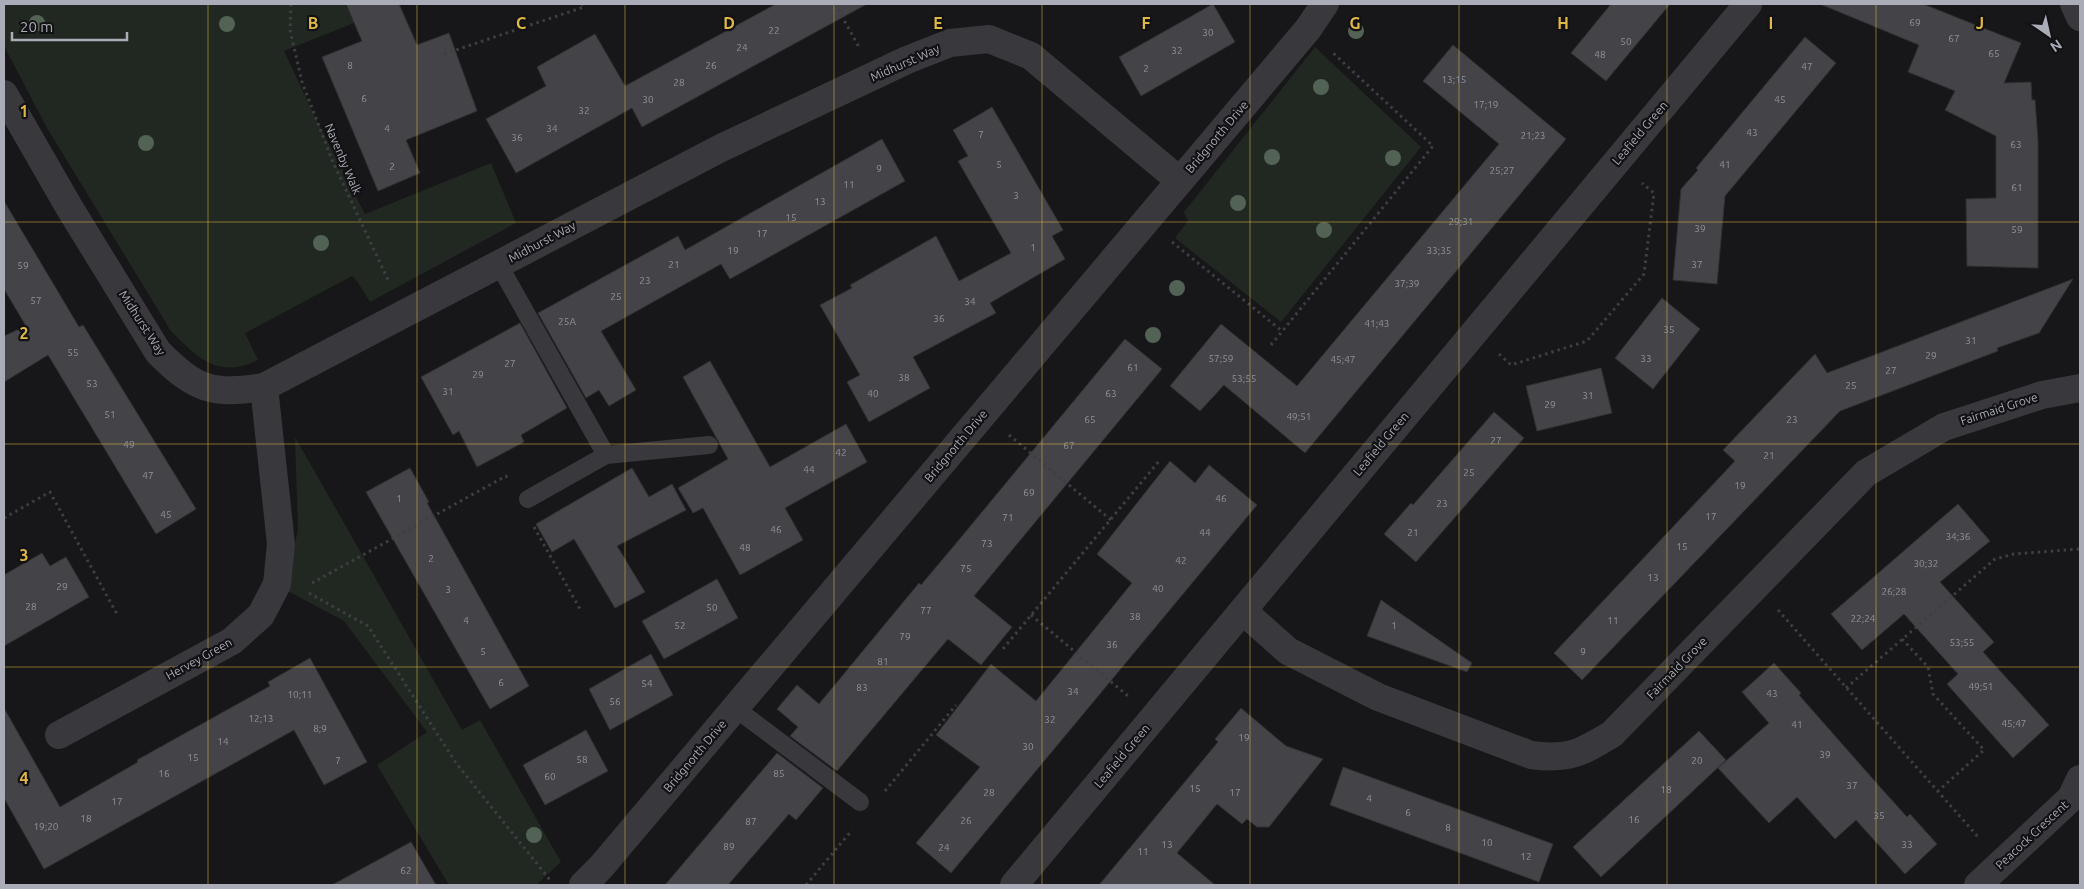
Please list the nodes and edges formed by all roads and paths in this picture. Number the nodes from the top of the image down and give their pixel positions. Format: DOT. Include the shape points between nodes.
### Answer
graph roads {
  1 [pos="291,4"];
  2 [pos="582,4"];
  3 [pos="835,4"];
  4 [pos="1325,4"];
  5 [pos="2074,4"];
  6 [pos="1739,7"];
  7 [pos="2080,18"];
  8 [pos="1308,29"];
  9 [pos="444,54"];
  10 [pos="874,76"];
  11 [pos="4,94"];
  12 [pos="1616,162"];
  13 [pos="1180,181"];
  14 [pos="1146,222"];
  15 [pos="499,265"];
  16 [pos="405,314"];
  17 [pos="1282,331"];
  18 [pos="1474,333"];
  19 [pos="1271,345"];
  20 [pos="264,388"];
  21 [pos="2080,388"];
  22 [pos="984,414"];
  23 [pos="709,445"];
  24 [pos="606,455"];
  25 [pos="1160,460"];
  26 [pos="511,484"];
  27 [pos="528,499"];
  28 [pos="4,518"];
  29 [pos="1111,520"];
  30 [pos="534,526"];
  31 [pos="2080,549"];
  32 [pos="1756,585"];
  33 [pos="289,587"];
  34 [pos="580,609"];
  35 [pos="1243,611"];
  36 [pos="1031,615"];
  37 [pos="118,616"];
  38 [pos="1902,639"];
  39 [pos="1003,649"];
  40 [pos="1846,688"];
  41 [pos="735,708"];
  42 [pos="1154,717"];
  43 [pos="59,735"];
  44 [pos="1938,791"];
  45 [pos="2077,795"];
  46 [pos="860,802"];
  47 [pos="2001,864"];
  48 [pos="554,885"];
  49 [pos="583,885"];
  50 [pos="1014,885"];
  51 [pos="1978,885"];
  1 -- 16 [label="path, Navenby Walk" via="290,30 302,82 332,160"];
  2 -- 9 [label="path" via="584,7"];
  3 -- 10 [label="path"];
  4 -- 8 [label="street, Bridgnorth Drive"];
  5 -- 7 [label="street"];
  6 -- 12 [label="street, Leafield Green"];
  8 -- 13 [label="street, Bridgnorth Drive"];
  8 -- 17 [label="path" via="1433,146"];
  10 -- 13 [label="street, Midhurst Way" via="950,43 989,39 1030,56"];
  10 -- 15 [label="street, Midhurst Way" via="721,148"];
  11 -- 20 [label="street, Midhurst Way" via="158,352 178,372 202,386 231,392"];
  12 -- 18 [label="street, Leafield Green"];
  12 -- 18 [label="path" via="1654,193 1644,274 1587,341 1511,365"];
  13 -- 14 [label="street, Bridgnorth Drive"];
  14 -- 17 [label="path"];
  14 -- 22 [label="street, Bridgnorth Drive"];
  15 -- 16 [label="street, Midhurst Way"];
  15 -- 24 [label="lane"];
  16 -- 20 [label="street, Midhurst Way"];
  17 -- 19 [label="path"];
  18 -- 35 [label="street, Leafield Green"];
  20 -- 33 [label="street, Hervey Green" via="281,544"];
  21 -- 32 [label="street, Fairmaid Grove" via="2042,395 1944,427 1866,473"];
  22 -- 29 [label="path"];
  22 -- 41 [label="street, Bridgnorth Drive"];
  23 -- 24 [label="lane"];
  24 -- 27 [label="lane"];
  25 -- 29 [label="path"];
  26 -- 33 [label="path" via="506,476"];
  28 -- 37 [label="path" via="50,492"];
  29 -- 36 [label="path"];
  30 -- 34 [label="path"];
  31 -- 38 [label="path" via="2014,554 1995,559"];
  32 -- 35 [label="street, Fairmaid Grove" via="1612,734 1584,750 1556,758 1532,755 1378,697 1288,651"];
  32 -- 40 [label="path"];
  33 -- 43 [label="street, Hervey Green" via="232,641"];
  33 -- 48 [label="path" via="368,626 456,763"];
  35 -- 42 [label="street, Leafield Green"];
  36 -- 39 [label="path"];
  36 -- 42 [label="path"];
  38 -- 40 [label="path"];
  38 -- 44 [label="path" via="1928,667 1933,694 1984,750"];
  40 -- 44 [label="path"];
  41 -- 46 [label="lane"];
  41 -- 49 [label="street, Bridgnorth Drive"];
  42 -- 50 [label="street, Leafield Green"];
  44 -- 47 [label="path"];
  45 -- 47 [label="street, Peacock Crescent"];
  47 -- 51 [label="street, Peacock Crescent"];
}
